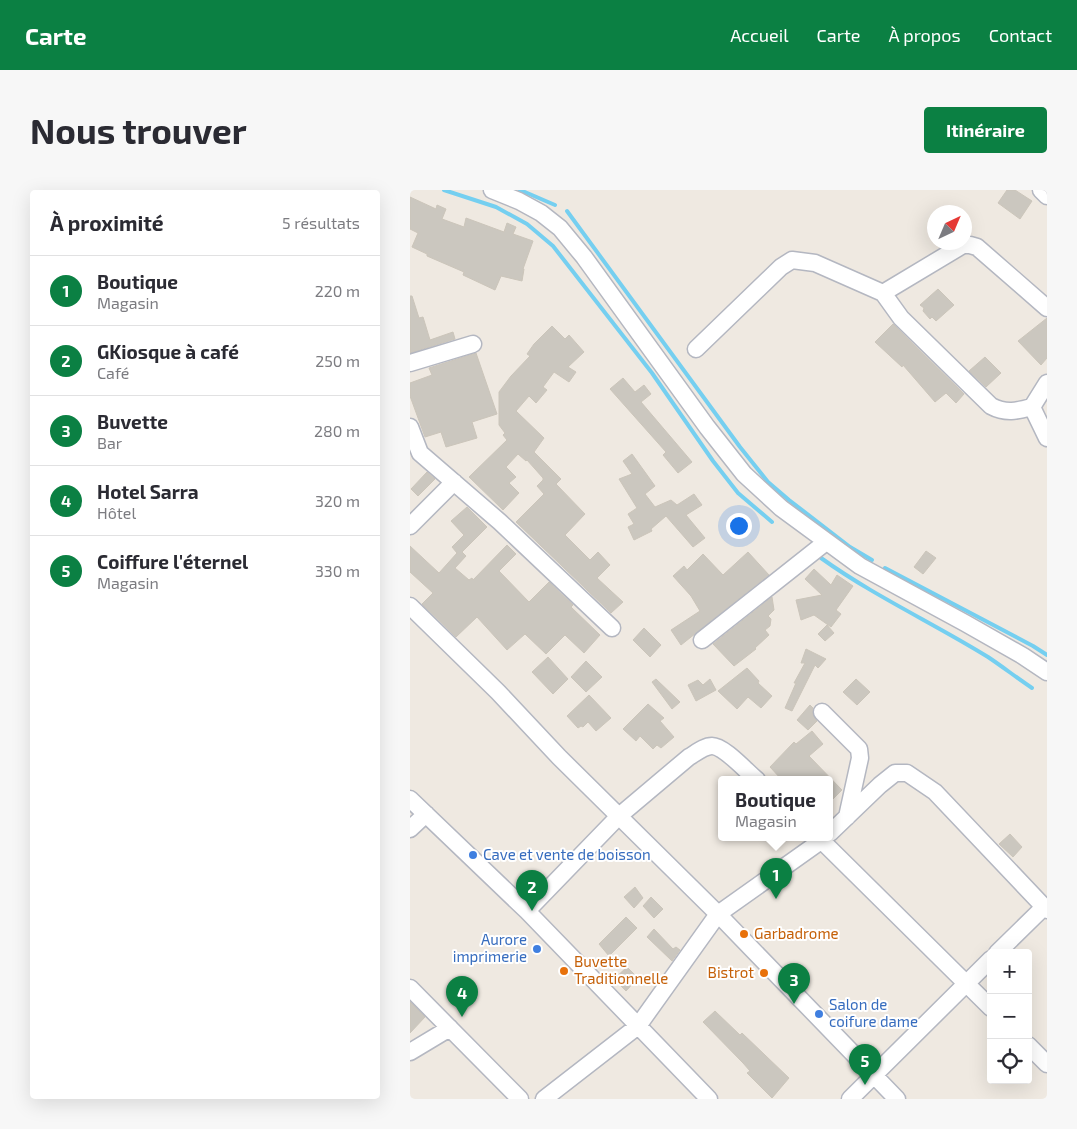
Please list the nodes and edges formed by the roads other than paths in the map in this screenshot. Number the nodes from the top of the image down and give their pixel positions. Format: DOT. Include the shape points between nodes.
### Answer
graph roads {
  1 [pos="492,190"];
  2 [pos="1041,190"];
  3 [pos="1047,196"];
  4 [pos="883,293"];
  5 [pos="1047,308"];
  6 [pos="473,344"];
  7 [pos="696,349"];
  8 [pos="410,363"];
  9 [pos="1047,383"];
  10 [pos="1032,407"];
  11 [pos="410,427"];
  12 [pos="1047,438"];
  13 [pos="415,455"];
  14 [pos="454,482"];
  15 [pos="410,526"];
  16 [pos="826,542"];
  17 [pos="410,606"];
  18 [pos="612,628"];
  19 [pos="702,640"];
  20 [pos="1047,672"];
  21 [pos="822,712"];
  22 [pos="752,776"];
  23 [pos="410,799"];
  24 [pos="426,814"];
  25 [pos="618,816"];
  26 [pos="847,817"];
  27 [pos="833,829"];
  28 [pos="410,830"];
  29 [pos="818,841"];
  30 [pos="828,841"];
  31 [pos="1045,908"];
  32 [pos="527,911"];
  33 [pos="718,914"];
  34 [pos="1001,949"];
  35 [pos="987,963"];
  36 [pos="966,983"];
  37 [pos="410,988"];
  38 [pos="987,1004"];
  39 [pos="638,1026"];
  40 [pos="450,1028"];
  41 [pos="1032,1049"];
  42 [pos="410,1052"];
  43 [pos="1047,1064"];
  44 [pos="873,1076"];
  45 [pos="520,1099"];
  46 [pos="544,1099"];
  47 [pos="708,1099"];
  48 [pos="850,1099"];
  49 [pos="897,1099"];
  1 -- 16 [label="street" via="541,213 560,228 744,474 781,508"];
  2 -- 3 [label="street"];
  4 -- 5 [label="street" via="963,245 970,245 977,247"];
  4 -- 7 [label="street" via="815,263 792,260"];
  4 -- 10 [label="street" via="901,318 991,406 1013,412"];
  6 -- 8 [label="street"];
  9 -- 10 [label="street"];
  10 -- 12 [label="street"];
  11 -- 13 [label="street"];
  13 -- 14 [label="street"];
  14 -- 15 [label="street"];
  14 -- 18 [label="street"];
  16 -- 19 [label="street"];
  16 -- 20 [label="street" via="860,566"];
  17 -- 25 [label="street"];
  21 -- 26 [label="street" via="859,749 860,758"];
  22 -- 25 [label="street" via="722,749 712,746 689,756"];
  23 -- 24 [label="street"];
  24 -- 28 [label="street"];
  24 -- 32 [label="street"];
  25 -- 32 [label="street"];
  25 -- 33 [label="street"];
  26 -- 27 [label="street"];
  26 -- 31 [label="street" via="895,773 907,773 935,792"];
  29 -- 33 [label="street"];
  30 -- 36 [label="street"];
  31 -- 34 [label="street"];
  32 -- 39 [label="street"];
  33 -- 39 [label="street"];
  33 -- 44 [label="street"];
  35 -- 36 [label="street"];
  36 -- 38 [label="street"];
  36 -- 44 [label="street"];
  37 -- 40 [label="street"];
  39 -- 46 [label="street"];
  39 -- 47 [label="street"];
  40 -- 42 [label="street"];
  40 -- 45 [label="street"];
  41 -- 43 [label="street"];
  44 -- 48 [label="street"];
  44 -- 49 [label="street"];
}
